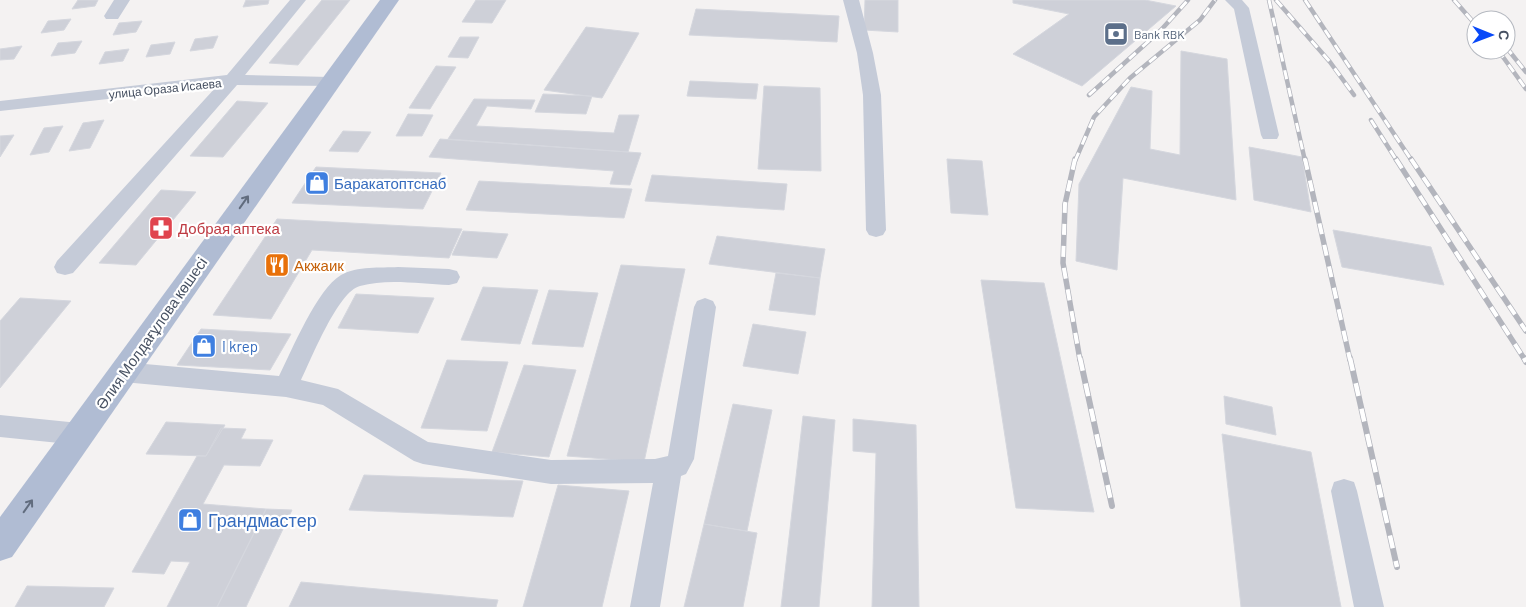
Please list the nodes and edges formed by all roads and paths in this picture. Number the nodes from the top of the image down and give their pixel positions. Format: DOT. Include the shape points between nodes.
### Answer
graph roads {
  1 [pos="122,0"];
  2 [pos="298,0"];
  3 [pos="390,0"];
  4 [pos="851,0"];
  5 [pos="1233,0"];
  6 [pos="112,16"];
  7 [pos="232,80"];
  8 [pos="330,82"];
  9 [pos="0,106"];
  10 [pos="1270,135"];
  11 [pos="876,230"];
  12 [pos="65,267"];
  13 [pos="449,277"];
  14 [pos="706,307"];
  15 [pos="123,372"];
  16 [pos="286,387"];
  17 [pos="0,426"];
  18 [pos="80,434"];
  19 [pos="669,469"];
  20 [pos="1344,492"];
  21 [pos="0,545"];
  22 [pos="645,607"];
  23 [pos="1370,607"];
  1 -- 6 [label="street"];
  2 -- 7 [label="street"];
  3 -- 8 [label="main road, Әлия Молдағұлова көшесі"];
  4 -- 11 [label="street" via="872,95"];
  5 -- 10 [label="street" via="1241,8"];
  7 -- 8 [label="street, улица Ораза Исаева"];
  7 -- 9 [label="street, улица Ораза Исаева"];
  7 -- 12 [label="street"];
  15 -- 8 [label="main road, Әлия Молдағұлова көшесі, one-way"];
  13 -- 16 [label="street" via="363,277 340,286"];
  14 -- 19 [label="street" via="681,459 677,466"];
  15 -- 16 [label="street"];
  15 -- 18 [label="main road, Әлия Молдағұлова көшесі"];
  16 -- 19 [label="street" via="329,396 423,453 551,472"];
  17 -- 18 [label="street"];
  21 -- 18 [label="main road, Әлия Молдағұлова көшесі, one-way"];
  19 -- 22 [label="street"];
  20 -- 23 [label="street"];
}
